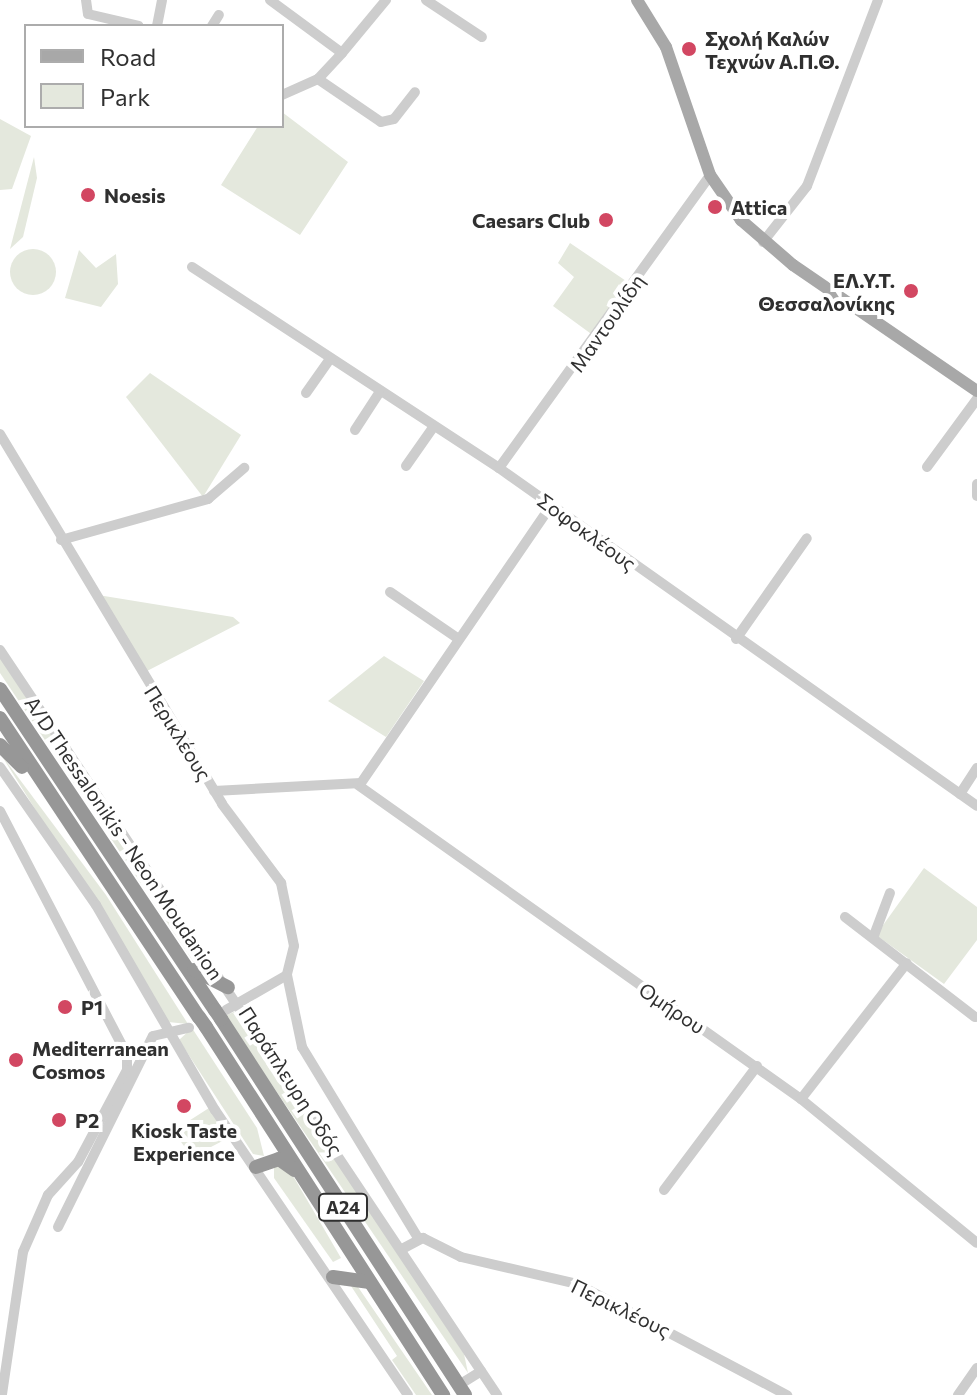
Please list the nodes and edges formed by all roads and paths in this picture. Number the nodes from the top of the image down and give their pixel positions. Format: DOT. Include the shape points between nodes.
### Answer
graph roads {
  1 [pos="86,0"];
  2 [pos="162,0"];
  3 [pos="270,0"];
  4 [pos="386,0"];
  5 [pos="426,0"];
  6 [pos="637,0"];
  7 [pos="878,0"];
  8 [pos="219,15"];
  9 [pos="130,24"];
  10 [pos="157,24"];
  11 [pos="213,24"];
  12 [pos="482,37"];
  13 [pos="342,53"];
  14 [pos="318,79"];
  15 [pos="415,92"];
  16 [pos="284,94"];
  17 [pos="710,175"];
  18 [pos="763,242"];
  19 [pos="192,267"];
  20 [pos="330,359"];
  21 [pos="977,391"];
  22 [pos="306,393"];
  23 [pos="379,393"];
  24 [pos="977,399"];
  25 [pos="432,429"];
  26 [pos="355,430"];
  27 [pos="0,434"];
  28 [pos="406,466"];
  29 [pos="927,467"];
  30 [pos="244,468"];
  31 [pos="499,468"];
  32 [pos="977,484"];
  33 [pos="977,496"];
  34 [pos="551,505"];
  35 [pos="807,538"];
  36 [pos="61,540"];
  37 [pos="390,592"];
  38 [pos="459,639"];
  39 [pos="736,639"];
  40 [pos="0,650"];
  41 [pos="0,689"];
  42 [pos="0,718"];
  43 [pos="0,745"];
  44 [pos="0,767"];
  45 [pos="977,768"];
  46 [pos="358,785"];
  47 [pos="214,791"];
  48 [pos="232,791"];
  49 [pos="960,794"];
  50 [pos="222,804"];
  51 [pos="977,806"];
  52 [pos="0,811"];
  53 [pos="890,893"];
  54 [pos="130,912"];
  55 [pos="845,917"];
  56 [pos="164,931"];
  57 [pos="873,938"];
  58 [pos="907,963"];
  59 [pos="287,975"];
  60 [pos="228,987"];
  61 [pos="153,1004"];
  62 [pos="241,1004"];
  63 [pos="220,1013"];
  64 [pos="975,1017"];
  65 [pos="198,1024"];
  66 [pos="167,1032"];
  67 [pos="153,1036"];
  68 [pos="145,1054"];
  69 [pos="757,1066"];
  70 [pos="801,1099"];
  71 [pos="272,1128"];
  72 [pos="256,1167"];
  73 [pos="311,1187"];
  74 [pos="664,1190"];
  75 [pos="58,1227"];
  76 [pos="418,1238"];
  77 [pos="345,1243"];
  78 [pos="977,1243"];
  79 [pos="402,1249"];
  80 [pos="333,1277"];
  81 [pos="370,1282"];
  82 [pos="977,1368"];
  83 [pos="481,1371"];
  84 [pos="462,1390"];
  85 [pos="2,1395"];
  86 [pos="408,1395"];
  87 [pos="443,1395"];
  88 [pos="497,1395"];
  89 [pos="787,1395"];
  90 [pos="958,1395"];
  1 -- 9 [label="street" via="88,14"];
  2 -- 10 [label="street"];
  3 -- 13 [label="street"];
  4 -- 13 [label="street"];
  5 -- 12 [label="street"];
  6 -- 17 [label="main road" via="666,47"];
  7 -- 18 [label="street" via="807,186"];
  8 -- 11 [label="street"];
  13 -- 14 [label="street"];
  14 -- 15 [label="street" via="381,122 394,119"];
  14 -- 16 [label="street"];
  17 -- 18 [label="main road"];
  17 -- 31 [label="street, Μαντουλίδη"];
  18 -- 21 [label="main road"];
  19 -- 20 [label="street, Σοφοκλέους"];
  20 -- 22 [label="street"];
  20 -- 23 [label="street, Σοφοκλέους"];
  23 -- 25 [label="street, Σοφοκλέους"];
  23 -- 26 [label="street"];
  24 -- 29 [label="street"];
  25 -- 28 [label="street"];
  25 -- 31 [label="street, Σοφοκλέους"];
  27 -- 36 [label="street, Περικλέους"];
  30 -- 36 [label="street" via="208,499"];
  31 -- 34 [label="street, Σοφοκλέους"];
  32 -- 33 [label="street"];
  34 -- 38 [label="street"];
  34 -- 39 [label="street, Σοφοκλέους"];
  35 -- 39 [label="street"];
  36 -- 47 [label="street, Περικλέους"];
  37 -- 38 [label="street"];
  38 -- 46 [label="street"];
  39 -- 49 [label="street, Σοφοκλέους"];
  40 -- 60 [label="street, Παράπλευρη Οδός"];
  41 -- 56 [label="highway, A/D Thessalonikis - Neon Moudanion / Α24"];
  42 -- 54 [label="highway, A/D Thessalonikis - Neon Moudanion / Α24"];
  43 -- 54 [label="highway"];
  44 -- 61 [label="street"];
  45 -- 49 [label="street"];
  46 -- 48 [label="street"];
  46 -- 69 [label="street, Ομήρου"];
  47 -- 48 [label="street"];
  47 -- 50 [label="street, Περικλέους"];
  48 -- 50 [label="street"];
  49 -- 51 [label="street, Σοφοκλέους"];
  50 -- 59 [label="street, Περικλέους" via="281,883 294,946"];
  52 -- 85 [label="street" via="127,1055 127,1070 78,1162 48,1195 23,1252"];
  53 -- 57 [label="street"];
  54 -- 65 [label="highway, A/D Thessalonikis - Neon Moudanion / Α24"];
  55 -- 57 [label="street"];
  56 -- 60 [label="highway" via="197,972"];
  56 -- 63 [label="highway, A/D Thessalonikis - Neon Moudanion / Α24"];
  57 -- 58 [label="street"];
  58 -- 64 [label="street"];
  58 -- 70 [label="street"];
  59 -- 62 [label="street"];
  59 -- 76 [label="street, Περικλέους" via="302,1047"];
  60 -- 62 [label="street, Παράπλευρη Οδός"];
  61 -- 66 [label="street"];
  61 -- 67 [label="street"];
  62 -- 63 [label="street"];
  62 -- 79 [label="street, Παράπλευρη Οδός"];
  63 -- 84 [label="highway, Α24"];
  65 -- 66 [label="street"];
  65 -- 71 [label="highway, A/D Thessalonikis - Neon Moudanion / Α24"];
  66 -- 67 [label="street"];
  66 -- 68 [label="street"];
  66 -- 72 [label="street"];
  67 -- 68 [label="street"];
  68 -- 75 [label="street"];
  69 -- 70 [label="street, Ομήρου"];
  69 -- 74 [label="street"];
  70 -- 78 [label="street, Ομήρου"];
  71 -- 72 [label="highway" via="269,1153"];
  71 -- 73 [label="highway, A/D Thessalonikis - Neon Moudanion / Α24"];
  72 -- 73 [label="highway" via="279,1159"];
  72 -- 80 [label="street"];
  73 -- 77 [label="highway, A/D Thessalonikis - Neon Moudanion / Α24"];
  76 -- 79 [label="street"];
  76 -- 89 [label="street, Περικλέους" via="461,1257 593,1290"];
  77 -- 80 [label="highway"];
  77 -- 81 [label="highway, A/D Thessalonikis - Neon Moudanion / Α24"];
  79 -- 83 [label="street, Παράπλευρη Οδός"];
  80 -- 81 [label="highway"];
  80 -- 86 [label="street"];
  81 -- 87 [label="highway, A/D Thessalonikis - Neon Moudanion / Α24"];
  82 -- 90 [label="street"];
  83 -- 84 [label="street"];
  83 -- 88 [label="street, Παράπλευρη Οδός"];
}
